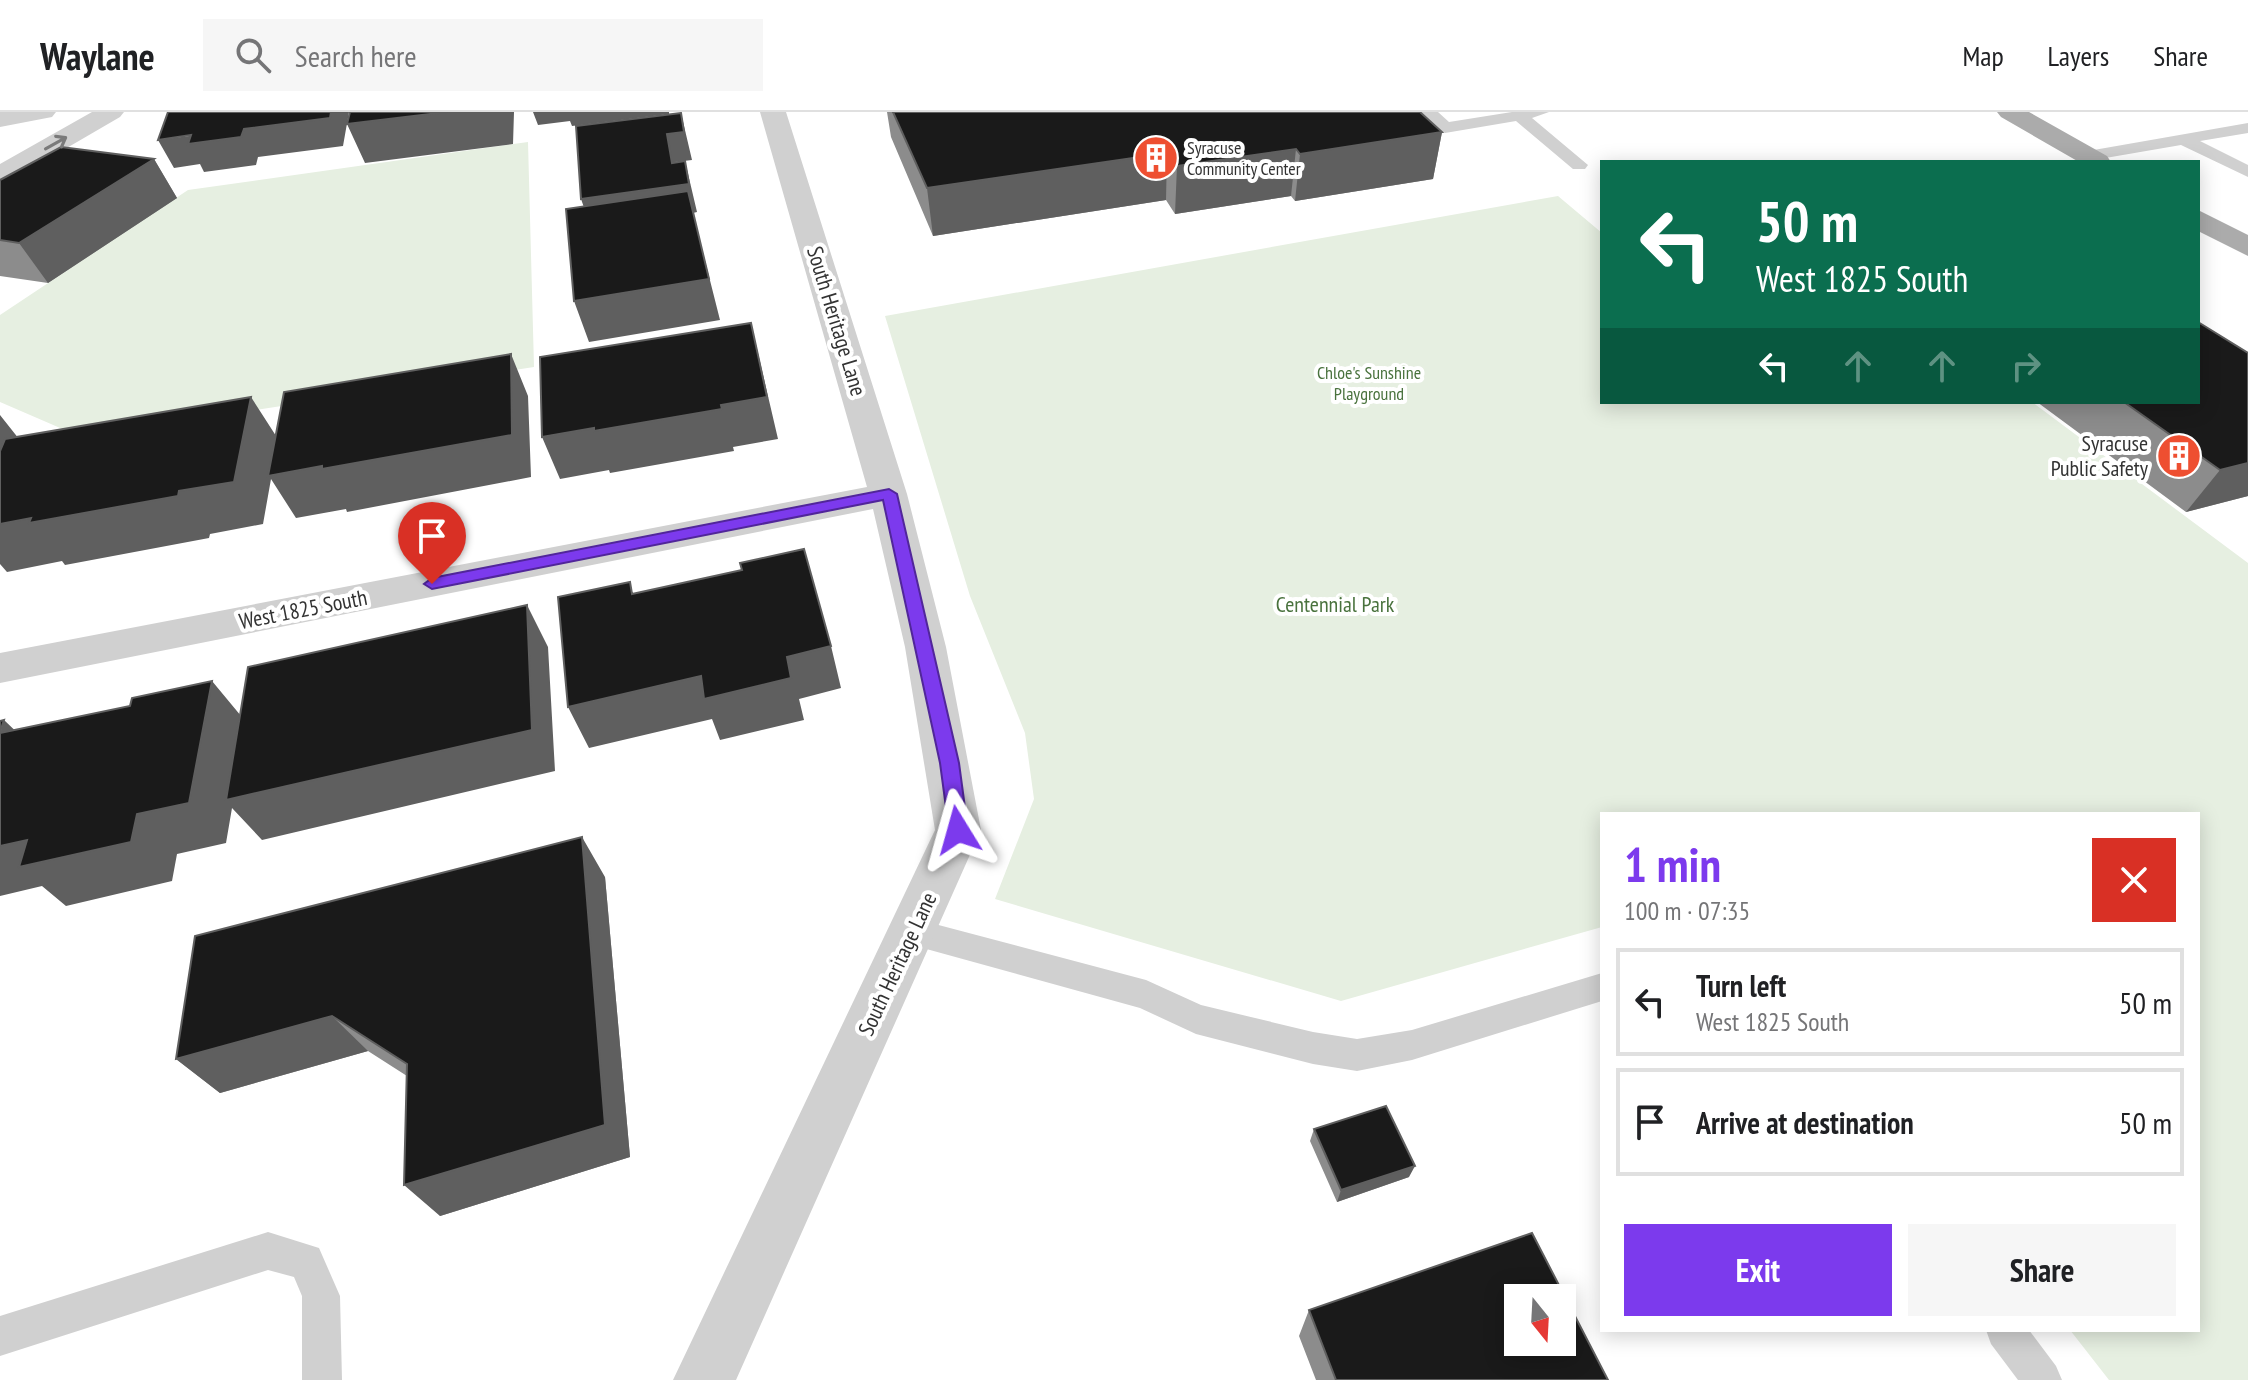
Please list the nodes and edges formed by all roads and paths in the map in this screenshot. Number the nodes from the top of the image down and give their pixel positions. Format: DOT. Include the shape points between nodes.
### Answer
graph roads {
  1 [pos="43,112"];
  2 [pos="111,112"];
  3 [pos="773,112"];
  4 [pos="1429,112"];
  5 [pos="1541,112"];
  6 [pos="2010,112"];
  7 [pos="1521,117"];
  8 [pos="0,119"];
  9 [pos="2248,128"];
  10 [pos="2184,140"];
  11 [pos="2093,159"];
  12 [pos="1579,165"];
  13 [pos="2248,172"];
  14 [pos="0,175"];
  15 [pos="2200,220"];
  16 [pos="2248,247"];
  17 [pos="889,494"];
  18 [pos="0,668"];
  19 [pos="912,932"];
  20 [pos="1600,988"];
  21 [pos="2006,1332"];
  22 [pos="0,1336"];
  23 [pos="322,1380"];
  24 [pos="704,1380"];
  25 [pos="2042,1380"];
  1 -- 8 [label="street"];
  14 -- 2 [label="street, one-way"];
  3 -- 17 [label="street, South Heritage Lane"];
  4 -- 7 [label="lane" via="1445,128"];
  5 -- 7 [label="lane"];
  6 -- 11 [label="main road"];
  7 -- 12 [label="lane"];
  9 -- 10 [label="lane"];
  10 -- 11 [label="lane"];
  10 -- 13 [label="lane"];
  15 -- 16 [label="main road"];
  17 -- 18 [label="street, West 1825 South"];
  17 -- 19 [label="street, South Heritage Lane" via="949,763 958,830"];
  19 -- 20 [label="lane" via="1146,995 1196,1019 1357,1055 1412,1045"];
  19 -- 24 [label="street, South Heritage Lane"];
  21 -- 25 [label="lane"];
  22 -- 23 [label="lane" via="268,1251 306,1261 321,1296"];
}
